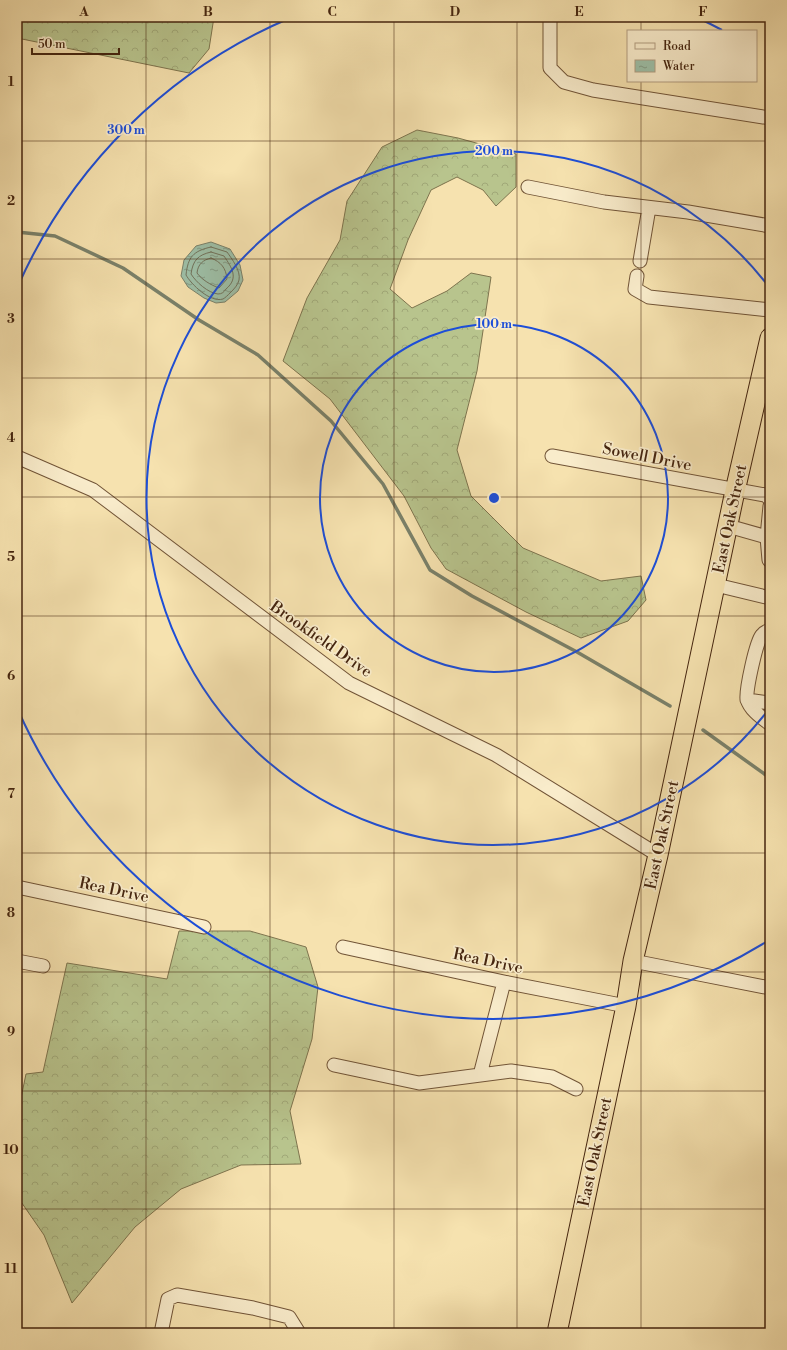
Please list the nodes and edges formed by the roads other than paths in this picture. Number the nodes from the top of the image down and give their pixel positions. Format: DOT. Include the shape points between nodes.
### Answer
graph roads {
  1 [pos="550,17"];
  2 [pos="770,118"];
  3 [pos="528,187"];
  4 [pos="649,208"];
  5 [pos="770,226"];
  6 [pos="640,261"];
  7 [pos="637,276"];
  8 [pos="770,310"];
  9 [pos="770,338"];
  10 [pos="552,456"];
  11 [pos="17,457"];
  12 [pos="735,491"];
  13 [pos="770,500"];
  14 [pos="770,506"];
  15 [pos="728,526"];
  16 [pos="767,537"];
  17 [pos="770,561"];
  18 [pos="716,585"];
  19 [pos="770,598"];
  20 [pos="770,630"];
  21 [pos="748,700"];
  22 [pos="770,703"];
  23 [pos="770,724"];
  24 [pos="658,855"];
  25 [pos="17,887"];
  26 [pos="204,927"];
  27 [pos="343,947"];
  28 [pos="17,961"];
  29 [pos="633,961"];
  30 [pos="43,966"];
  31 [pos="504,982"];
  32 [pos="770,988"];
  33 [pos="626,1006"];
  34 [pos="334,1065"];
  35 [pos="480,1076"];
  36 [pos="576,1089"];
  37 [pos="161,1333"];
  38 [pos="299,1333"];
  39 [pos="557,1333"];
  1 -- 2 [label="street" via="550,68 564,82 593,90"];
  3 -- 4 [label="street"];
  4 -- 5 [label="street"];
  4 -- 6 [label="street"];
  7 -- 8 [label="street" via="635,289 649,297"];
  9 -- 12 [label="highway, East Oak Street"];
  10 -- 12 [label="street, Sowell Drive"];
  11 -- 24 [label="street, Brookfield Drive" via="93,490 349,683 496,755"];
  12 -- 13 [label="street, Sowell Drive" via="765,495"];
  12 -- 15 [label="highway, East Oak Street"];
  14 -- 16 [label="street"];
  15 -- 16 [label="street"];
  15 -- 18 [label="highway, East Oak Street"];
  16 -- 17 [label="street"];
  18 -- 19 [label="street"];
  18 -- 24 [label="highway, East Oak Street"];
  20 -- 21 [label="street" via="761,635 757,644 747,690"];
  21 -- 22 [label="street"];
  21 -- 23 [label="street" via="757,714"];
  24 -- 29 [label="highway, East Oak Street"];
  25 -- 26 [label="street, Rea Drive"];
  27 -- 31 [label="street, Rea Drive"];
  28 -- 30 [label="street"];
  29 -- 32 [label="street"];
  29 -- 33 [label="highway, East Oak Street"];
  31 -- 33 [label="street, Rea Drive"];
  31 -- 35 [label="street"];
  33 -- 39 [label="highway, East Oak Street"];
  34 -- 35 [label="street" via="419,1083"];
  35 -- 36 [label="street" via="511,1071 552,1077"];
  37 -- 38 [label="street" via="168,1299 177,1295 289,1317"];
}
